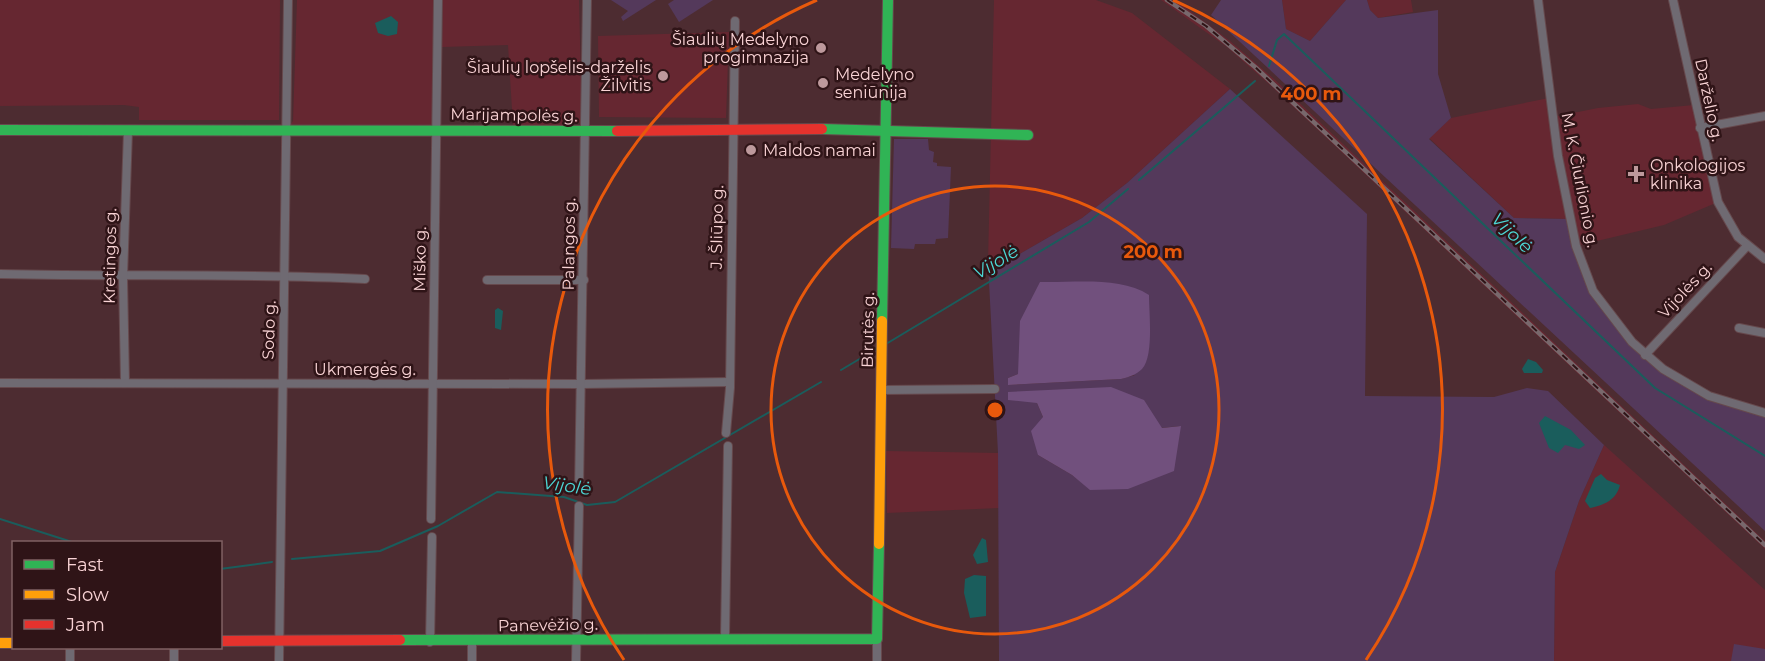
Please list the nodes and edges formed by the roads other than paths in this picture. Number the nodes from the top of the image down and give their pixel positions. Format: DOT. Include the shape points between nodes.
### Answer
graph roads {
  1 [pos="288,0"];
  2 [pos="438,0"];
  3 [pos="587,0"];
  4 [pos="888,0"];
  5 [pos="1538,0"];
  6 [pos="1673,0"];
  7 [pos="735,21"];
  8 [pos="1765,116"];
  9 [pos="1700,128"];
  10 [pos="287,129"];
  11 [pos="0,130"];
  12 [pos="438,130"];
  13 [pos="733,130"];
  14 [pos="887,130"];
  15 [pos="128,131"];
  16 [pos="586,131"];
  17 [pos="1028,135"];
  18 [pos="1747,246"];
  19 [pos="1765,259"];
  20 [pos="0,274"];
  21 [pos="286,275"];
  22 [pos="123,277"];
  23 [pos="365,279"];
  24 [pos="487,280"];
  25 [pos="584,280"];
  26 [pos="1739,328"];
  27 [pos="1765,333"];
  28 [pos="1645,355"];
  29 [pos="124,382"];
  30 [pos="730,382"];
  31 [pos="0,383"];
  32 [pos="283,384"];
  33 [pos="434,384"];
  34 [pos="581,384"];
  35 [pos="995,389"];
  36 [pos="881,390"];
  37 [pos="1765,413"];
  38 [pos="726,433"];
  39 [pos="728,446"];
  40 [pos="579,489"];
  41 [pos="579,506"];
  42 [pos="431,519"];
  43 [pos="432,537"];
  44 [pos="725,638"];
  45 [pos="877,639"];
  46 [pos="576,640"];
  47 [pos="472,641"];
  48 [pos="222,642"];
  49 [pos="279,642"];
  50 [pos="430,642"];
  51 [pos="279,661"];
  52 [pos="472,661"];
  53 [pos="576,661"];
  54 [pos="877,661"];
  1 -- 10 [label="street, Sodo g."];
  2 -- 12 [label="street, Miško g."];
  3 -- 16 [label="street, Palangos g."];
  4 -- 14 [label="street, Birutės g."];
  5 -- 28 [label="street, M. K. Čiurlionio g." via="1558,156 1576,246 1593,291 1619,328"];
  6 -- 9 [label="street, Darželio g."];
  7 -- 13 [label="street, J. Šliūpo g."];
  8 -- 9 [label="street"];
  9 -- 18 [label="street, Darželio g." via="1722,213"];
  10 -- 12 [label="street, Marijampolės g."];
  10 -- 15 [label="street, Marijampolės g."];
  10 -- 21 [label="street, Sodo g."];
  11 -- 15 [label="street, Marijampolės g."];
  12 -- 16 [label="street, Marijampolės g."];
  12 -- 33 [label="street, Miško g."];
  13 -- 14 [label="street, Marijampolės g."];
  13 -- 16 [label="street, Marijampolės g."];
  13 -- 30 [label="street, J. Šliūpo g."];
  14 -- 17 [label="street, Marijampolės g."];
  14 -- 36 [label="street, Birutės g."];
  15 -- 22 [label="street, Kretingos g."];
  16 -- 25 [label="street, Palangos g."];
  18 -- 19 [label="street, Darželio g."];
  18 -- 28 [label="street, Vijolės g."];
  20 -- 22 [label="street"];
  21 -- 22 [label="street"];
  21 -- 23 [label="street"];
  21 -- 32 [label="street, Sodo g."];
  22 -- 29 [label="street, Kretingos g."];
  24 -- 25 [label="street"];
  25 -- 34 [label="street, Palangos g."];
  26 -- 27 [label="street"];
  28 -- 37 [label="street, M. K. Čiurlionio g." via="1702,392"];
  29 -- 31 [label="street, Ukmergės g."];
  29 -- 32 [label="street, Ukmergės g."];
  30 -- 34 [label="street, Ukmergės g."];
  30 -- 38 [label="street, J. Šliūpo g."];
  32 -- 33 [label="street, Ukmergės g."];
  32 -- 49 [label="street, Sodo g."];
  33 -- 34 [label="street, Ukmergės g."];
  33 -- 42 [label="street, Miško g."];
  34 -- 40 [label="street, Palangos g."];
  35 -- 36 [label="street"];
  36 -- 45 [label="street, Birutės g."];
  39 -- 44 [label="street"];
  41 -- 46 [label="street"];
  43 -- 50 [label="street"];
  44 -- 45 [label="street, Panevėžio g."];
  44 -- 46 [label="street, Panevėžio g."];
  45 -- 54 [label="street, Birutės g."];
  46 -- 47 [label="street, Panevėžio g."];
  46 -- 53 [label="street"];
  47 -- 50 [label="street, Panevėžio g."];
  47 -- 52 [label="street"];
  48 -- 49 [label="street, Panevėžio g."];
  49 -- 50 [label="street, Panevėžio g."];
  49 -- 51 [label="street, Sodo g."];
}
